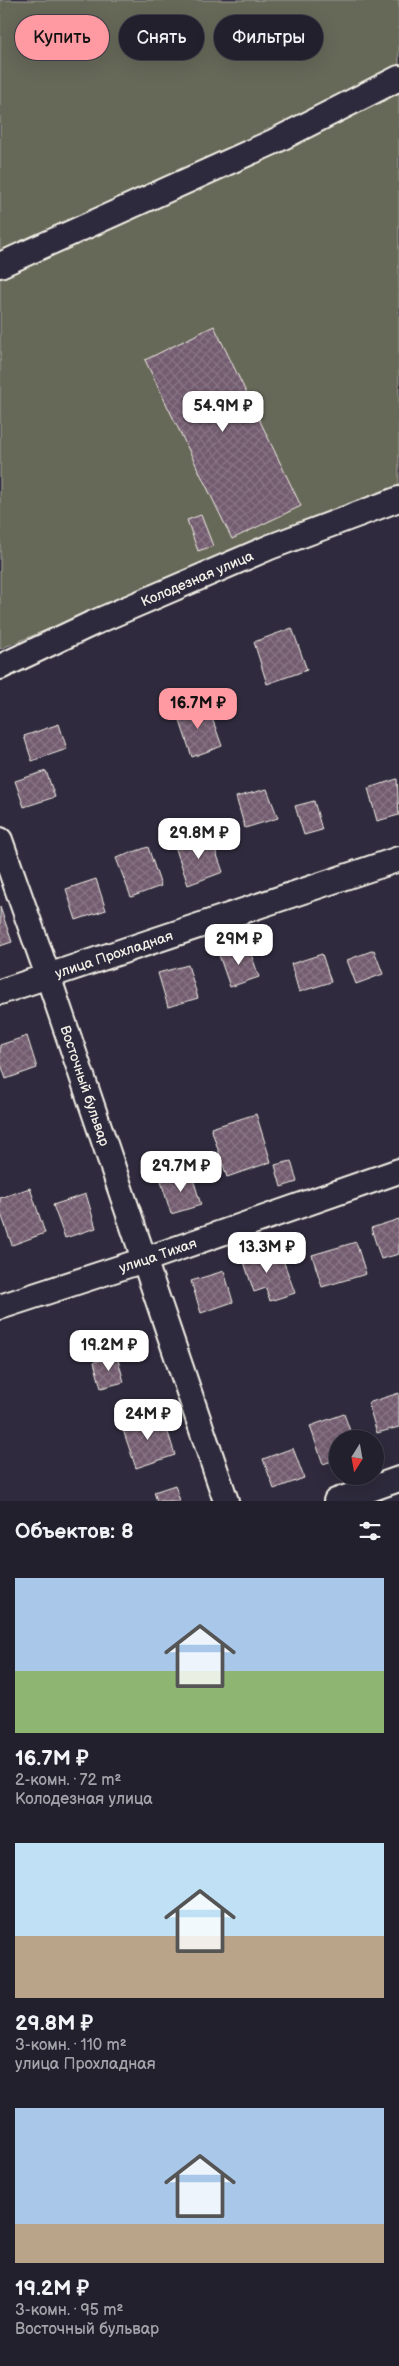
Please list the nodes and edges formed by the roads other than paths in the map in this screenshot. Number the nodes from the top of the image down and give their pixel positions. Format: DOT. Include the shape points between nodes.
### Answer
graph roads {
  1 [pos="399,78"];
  2 [pos="0,265"];
  3 [pos="399,499"];
  4 [pos="0,667"];
  5 [pos="0,840"];
  6 [pos="399,859"];
  7 [pos="48,976"];
  8 [pos="0,992"];
  9 [pos="399,1171"];
  10 [pos="144,1260"];
  11 [pos="0,1307"];
  12 [pos="399,1479"];
  13 [pos="226,1501"];
  14 [pos="336,1501"];
  1 -- 2 [label="street" via="273,142"];
  3 -- 4 [label="street, Колодезная улица" via="270,547"];
  5 -- 7 [label="street, Восточный бульвар"];
  6 -- 7 [label="street, улица Прохладная"];
  7 -- 8 [label="street, улица Прохладная"];
  7 -- 10 [label="street, Восточный бульвар"];
  9 -- 10 [label="street, улица Тихая"];
  10 -- 11 [label="street, улица Тихая"];
  10 -- 13 [label="street, Восточный бульвар"];
  12 -- 14 [label="street"];
}
